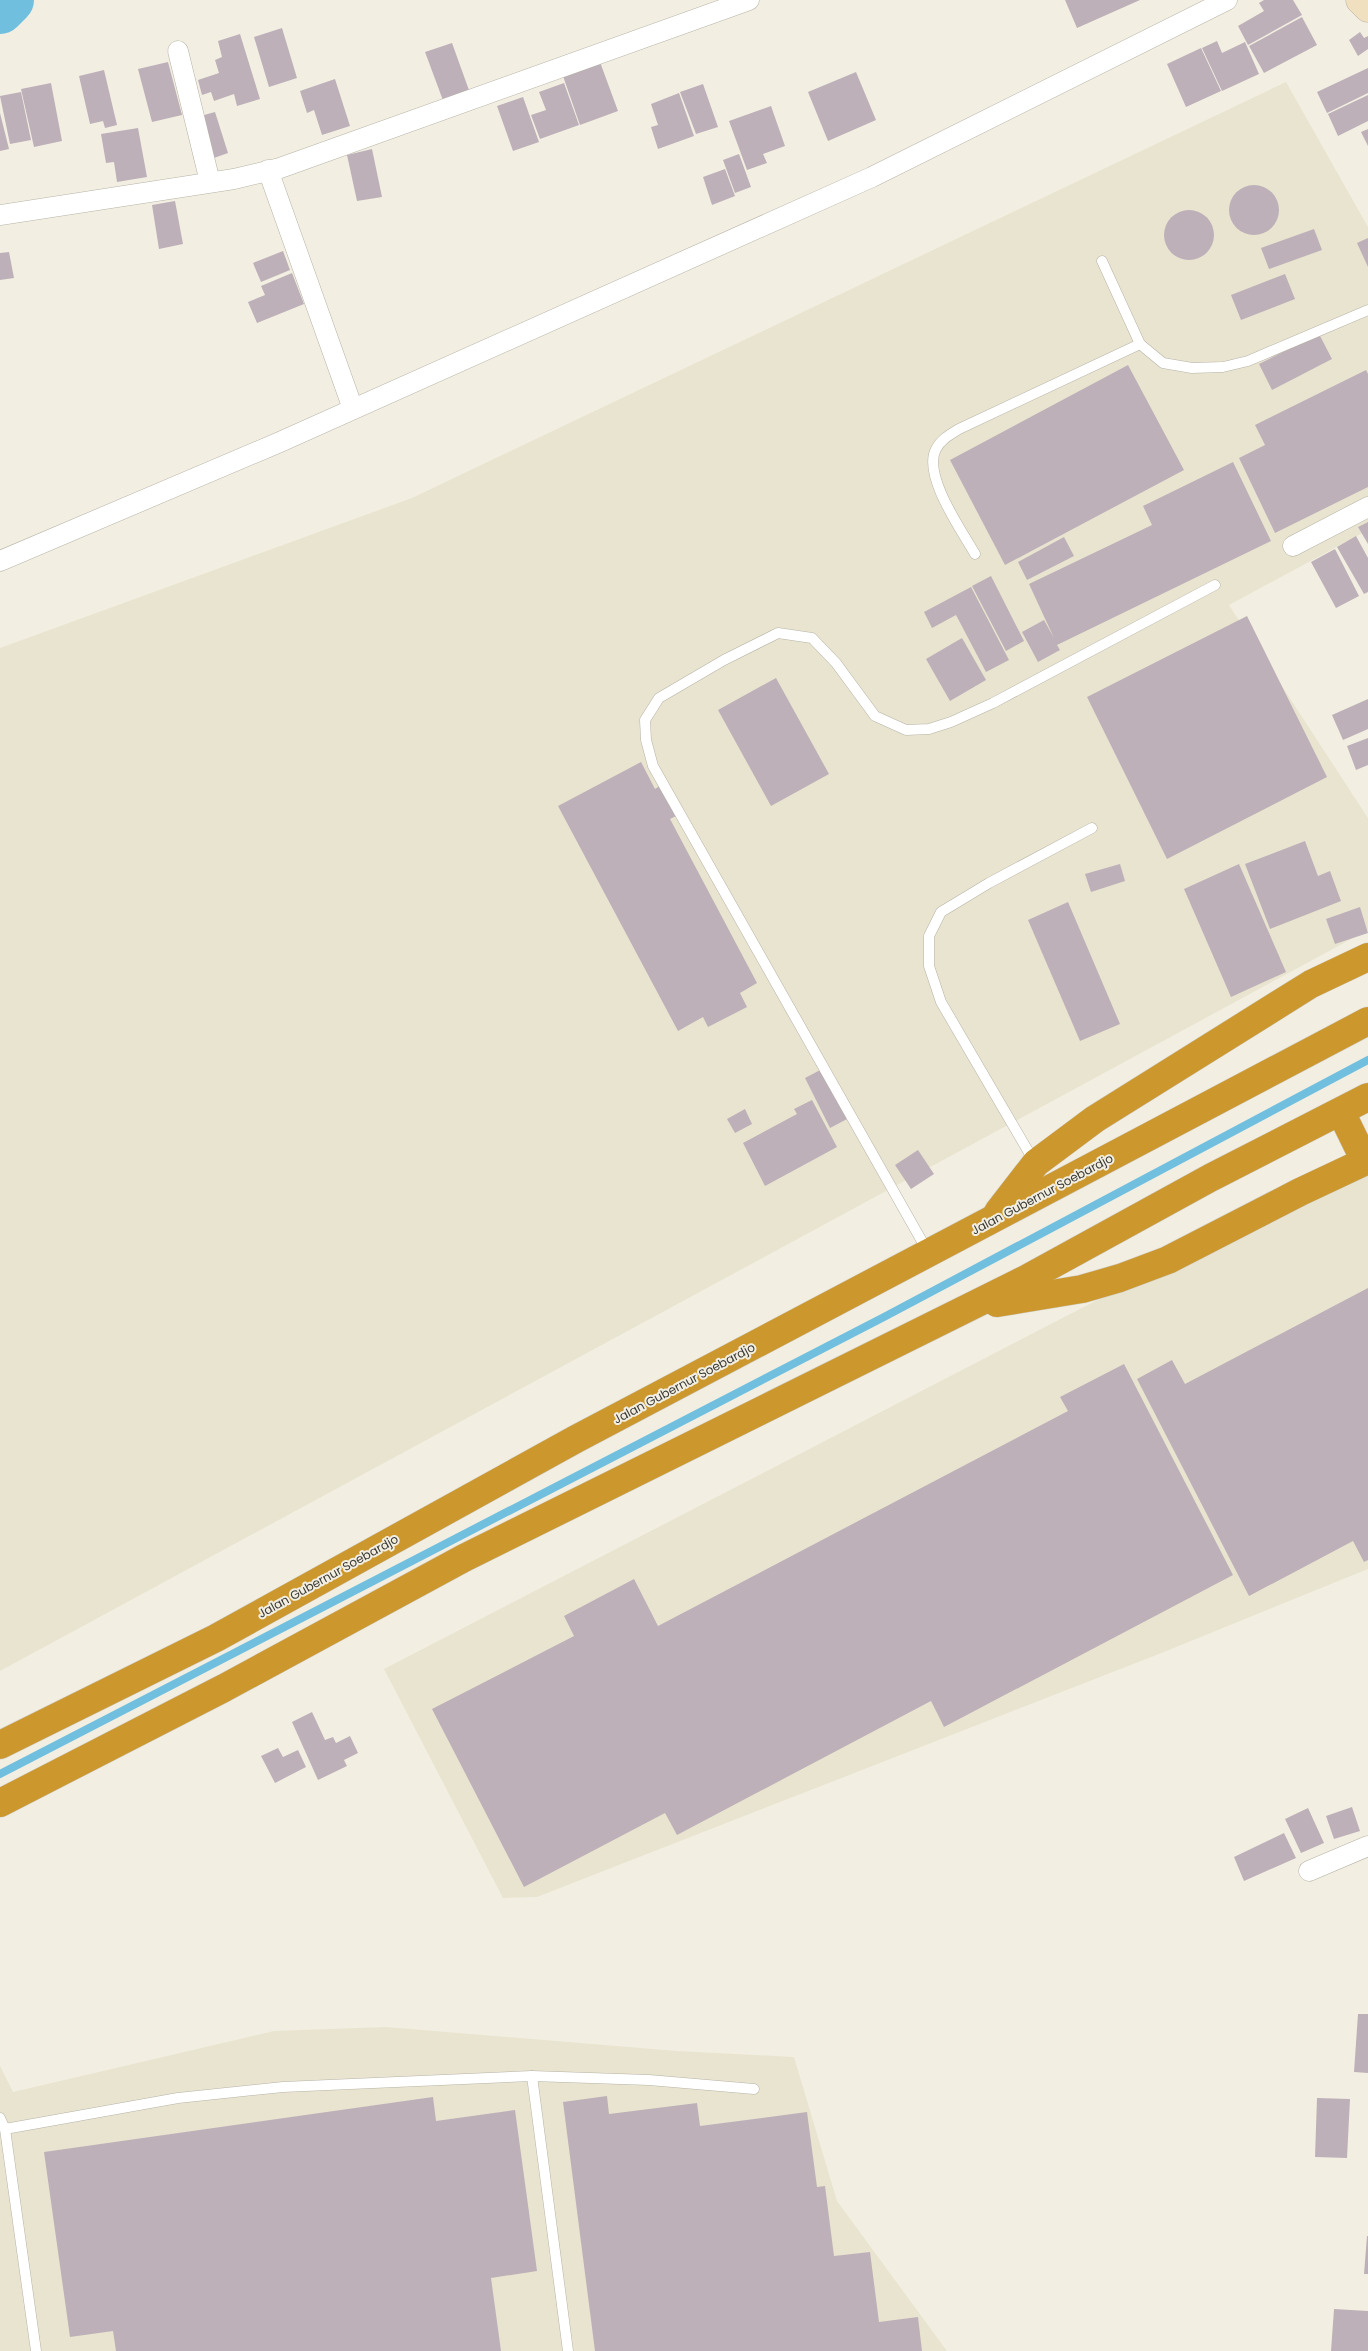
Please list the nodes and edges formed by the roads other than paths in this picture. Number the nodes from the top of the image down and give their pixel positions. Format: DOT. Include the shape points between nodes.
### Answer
graph roads {
  1 [pos="749,0"];
  2 [pos="1227,0"];
  3 [pos="1360,0"];
  4 [pos="1368,8"];
  5 [pos="178,51"];
  6 [pos="268,170"];
  7 [pos="210,182"];
  8 [pos="0,215"];
  9 [pos="1102,261"];
  10 [pos="1368,310"];
  11 [pos="1140,344"];
  12 [pos="353,409"];
  13 [pos="1368,507"];
  14 [pos="1293,546"];
  15 [pos="975,554"];
  16 [pos="0,561"];
  17 [pos="1215,585"];
  18 [pos="1092,828"];
  19 [pos="1368,957"];
  20 [pos="1368,1021"];
  21 [pos="1368,1097"];
  22 [pos="1341,1112"];
  23 [pos="1366,1161"];
  24 [pos="1036,1163"];
  25 [pos="993,1220"];
  26 [pos="928,1253"];
  27 [pos="968,1307"];
  28 [pos="0,1745"];
  29 [pos="0,1803"];
  30 [pos="1368,1846"];
  31 [pos="1309,1871"];
  32 [pos="532,2076"];
  33 [pos="754,2089"];
  34 [pos="0,2118"];
  35 [pos="5,2129"];
  36 [pos="36,2351"];
  37 [pos="568,2351"];
  1 -- 6 [label="street"];
  2 -- 12 [label="street" via="872,177"];
  3 -- 4 [label="street"];
  5 -- 7 [label="street"];
  6 -- 7 [label="street"];
  6 -- 12 [label="street"];
  7 -- 8 [label="street"];
  9 -- 11 [label="lane"];
  10 -- 11 [label="lane" via="1248,360 1223,367 1192,368 1163,363"];
  11 -- 15 [label="lane" via="959,429 939,444 933,466 938,488"];
  12 -- 16 [label="street"];
  13 -- 14 [label="street"];
  17 -- 26 [label="lane" via="993,703 928,729 906,730 874,716 836,663 812,638 778,633 659,698 645,720 653,766"];
  18 -- 24 [label="lane" via="941,912 929,936 929,966 941,1002"];
  19 -- 24 [label="highway" via="1311,984 1168,1072 1095,1119"];
  20 -- 25 [label="highway, Jalan Gubernur Soebardjo"];
  21 -- 22 [label="highway"];
  22 -- 23 [label="highway"];
  22 -- 27 [label="highway"];
  23 -- 27 [label="highway" via="1168,1260 1120,1278 1082,1289"];
  24 -- 25 [label="highway"];
  25 -- 26 [label="highway, Jalan Gubernur Soebardjo"];
  26 -- 28 [label="highway, Jalan Gubernur Soebardjo" via="576,1439 216,1638"];
  27 -- 29 [label="highway" via="464,1558 224,1688"];
  30 -- 31 [label="street"];
  32 -- 33 [label="lane" via="649,2080"];
  32 -- 35 [label="lane" via="283,2087 178,2098"];
  32 -- 37 [label="lane"];
  34 -- 35 [label="lane"];
  35 -- 36 [label="lane"];
}
